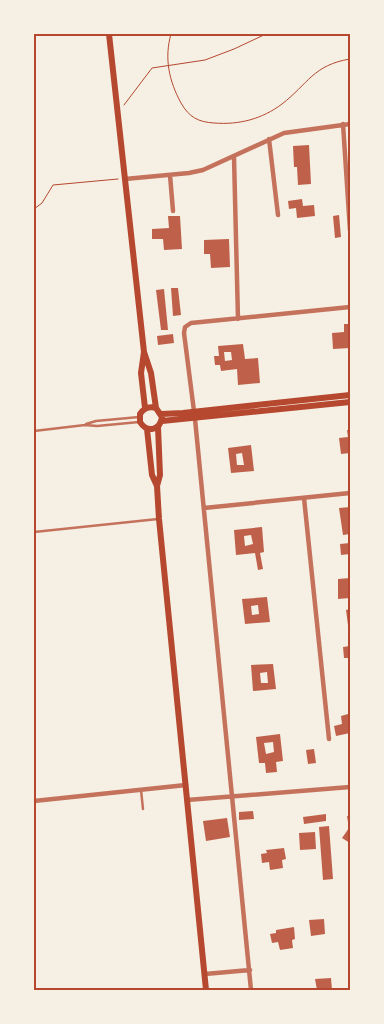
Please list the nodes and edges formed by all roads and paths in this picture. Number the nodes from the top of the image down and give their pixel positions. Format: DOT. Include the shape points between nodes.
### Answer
graph roads {
  1 [pos="109,34"];
  2 [pos="171,34"];
  3 [pos="266,34"];
  4 [pos="350,59"];
  5 [pos="168,66"];
  6 [pos="118,113"];
  7 [pos="343,124"];
  8 [pos="350,124"];
  9 [pos="269,140"];
  10 [pos="234,157"];
  11 [pos="170,175"];
  12 [pos="125,179"];
  13 [pos="34,208"];
  14 [pos="173,211"];
  15 [pos="278,215"];
  16 [pos="350,230"];
  17 [pos="350,307"];
  18 [pos="238,318"];
  19 [pos="144,352"];
  20 [pos="350,395"];
  21 [pos="350,402"];
  22 [pos="145,408"];
  23 [pos="194,415"];
  24 [pos="159,418"];
  25 [pos="139,420"];
  26 [pos="147,429"];
  27 [pos="34,431"];
  28 [pos="157,486"];
  29 [pos="350,494"];
  30 [pos="304,498"];
  31 [pos="204,508"];
  32 [pos="159,519"];
  33 [pos="34,532"];
  34 [pos="329,739"];
  35 [pos="186,785"];
  36 [pos="350,787"];
  37 [pos="141,790"];
  38 [pos="232,796"];
  39 [pos="187,800"];
  40 [pos="34,801"];
  41 [pos="143,809"];
  42 [pos="250,970"];
  43 [pos="205,974"];
  44 [pos="206,990"];
  45 [pos="251,990"];
  1 -- 6 [label="main road"];
  2 -- 5 [label="path"];
  3 -- 5 [label="path" via="205,60"];
  4 -- 5 [label="path" via="316,72 282,104 262,117 230,124 208,123 186,113"];
  5 -- 6 [label="path" via="152,68"];
  6 -- 12 [label="main road"];
  7 -- 8 [label="street"];
  7 -- 9 [label="street" via="297,130"];
  7 -- 16 [label="street"];
  9 -- 10 [label="street"];
  9 -- 15 [label="street"];
  10 -- 11 [label="street" via="202,170"];
  10 -- 18 [label="street"];
  11 -- 12 [label="street"];
  11 -- 14 [label="street"];
  12 -- 13 [label="path" via="53,184 42,203"];
  12 -- 19 [label="main road"];
  17 -- 18 [label="street"];
  18 -- 23 [label="street" via="191,322 185,327"];
  19 -- 22 [label="main road" via="141,373"];
  19 -- 24 [label="main road"];
  20 -- 23 [label="main road"];
  21 -- 23 [label="main road"];
  22 -- 24 [label="main road" via="153,407"];
  22 -- 25 [label="main road"];
  23 -- 24 [label="main road"];
  23 -- 31 [label="street"];
  24 -- 26 [label="main road" via="151,430"];
  24 -- 28 [label="main road" via="160,475"];
  25 -- 26 [label="main road"];
  25 -- 27 [label="lane"];
  26 -- 28 [label="main road" via="152,475"];
  28 -- 32 [label="main road"];
  29 -- 30 [label="street"];
  30 -- 31 [label="street"];
  30 -- 34 [label="street"];
  31 -- 38 [label="street"];
  32 -- 33 [label="lane"];
  32 -- 35 [label="main road"];
  35 -- 37 [label="street"];
  35 -- 39 [label="main road"];
  36 -- 38 [label="street"];
  37 -- 40 [label="street"];
  37 -- 41 [label="lane"];
  38 -- 39 [label="street"];
  38 -- 42 [label="street"];
  39 -- 43 [label="main road"];
  42 -- 43 [label="street"];
  42 -- 45 [label="street"];
  43 -- 44 [label="main road"];
}
